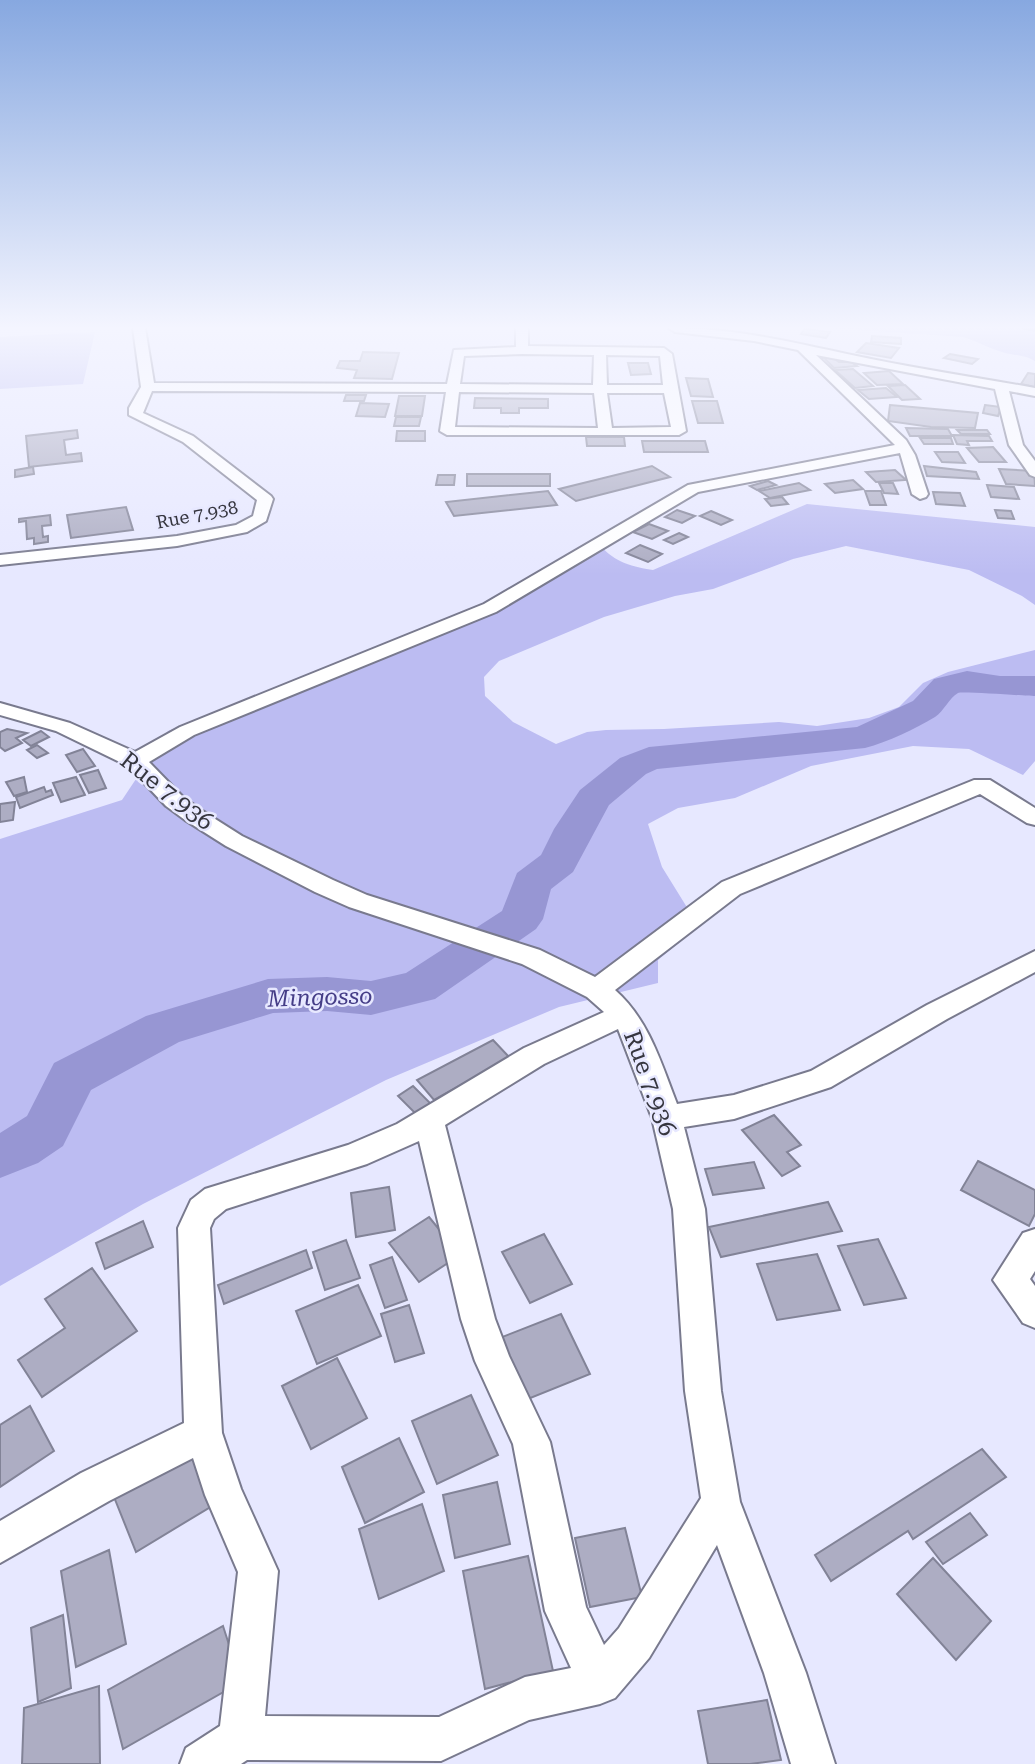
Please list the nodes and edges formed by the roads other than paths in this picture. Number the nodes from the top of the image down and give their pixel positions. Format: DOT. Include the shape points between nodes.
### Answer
graph roads {
  1 [pos="136,410"];
  2 [pos="451,410"];
  3 [pos="603,410"];
  4 [pos="675,410"];
  5 [pos="866,410"];
  6 [pos="1007,410"];
  7 [pos="606,433"];
  8 [pos="904,448"];
  9 [pos="1035,472"];
  10 [pos="920,494"];
  11 [pos="0,560"];
  12 [pos="0,709"];
  13 [pos="136,761"];
  14 [pos="1035,818"];
  15 [pos="1035,960"];
  16 [pos="597,990"];
  17 [pos="624,1014"];
  18 [pos="667,1118"];
  19 [pos="429,1119"];
  20 [pos="1035,1243"];
  21 [pos="1035,1312"];
  22 [pos="203,1433"];
  23 [pos="721,1502"];
  24 [pos="0,1543"];
  25 [pos="600,1684"];
  26 [pos="241,1738"];
  27 [pos="202,1764"];
  28 [pos="813,1764"];
  1 -- 11 [label="street, Rue 7.938" via="136,415 188,439 265,499 260,518 241,529 177,541"];
  2 -- 7 [label="street" via="450,433"];
  3 -- 7 [label="street"];
  4 -- 7 [label="street" via="679,431"];
  5 -- 8 [label="street"];
  6 -- 9 [label="street" via="1016,445"];
  8 -- 10 [label="street"];
  8 -- 13 [label="street" via="693,488 490,608 187,731"];
  12 -- 13 [label="street, Rue 7.936" via="63,727"];
  13 -- 16 [label="street, Rue 7.936" via="174,801 234,841 358,901 531,957"];
  14 -- 16 [label="street" via="982,785 731,888"];
  15 -- 18 [label="street" via="821,1079 734,1107"];
  16 -- 17 [label="street, Rue 7.936"];
  17 -- 18 [label="street, Rue 7.936"];
  17 -- 19 [label="street" via="534,1056"];
  18 -- 23 [label="street, Rue 7.936" via="689,1209 703,1391"];
  19 -- 22 [label="street" via="356,1155 216,1199 202,1210 194,1228"];
  19 -- 25 [label="street" via="478,1319 531,1442 566,1611"];
  20 -- 21 [label="street" via="1010,1280"];
  22 -- 24 [label="street" via="95,1487"];
  22 -- 26 [label="street" via="258,1572"];
  23 -- 25 [label="street" via="634,1643"];
  23 -- 28 [label="street, Rue 7.936" via="785,1673"];
  25 -- 26 [label="street" via="525,1699 441,1739"];
  26 -- 27 [label="street"];
}
